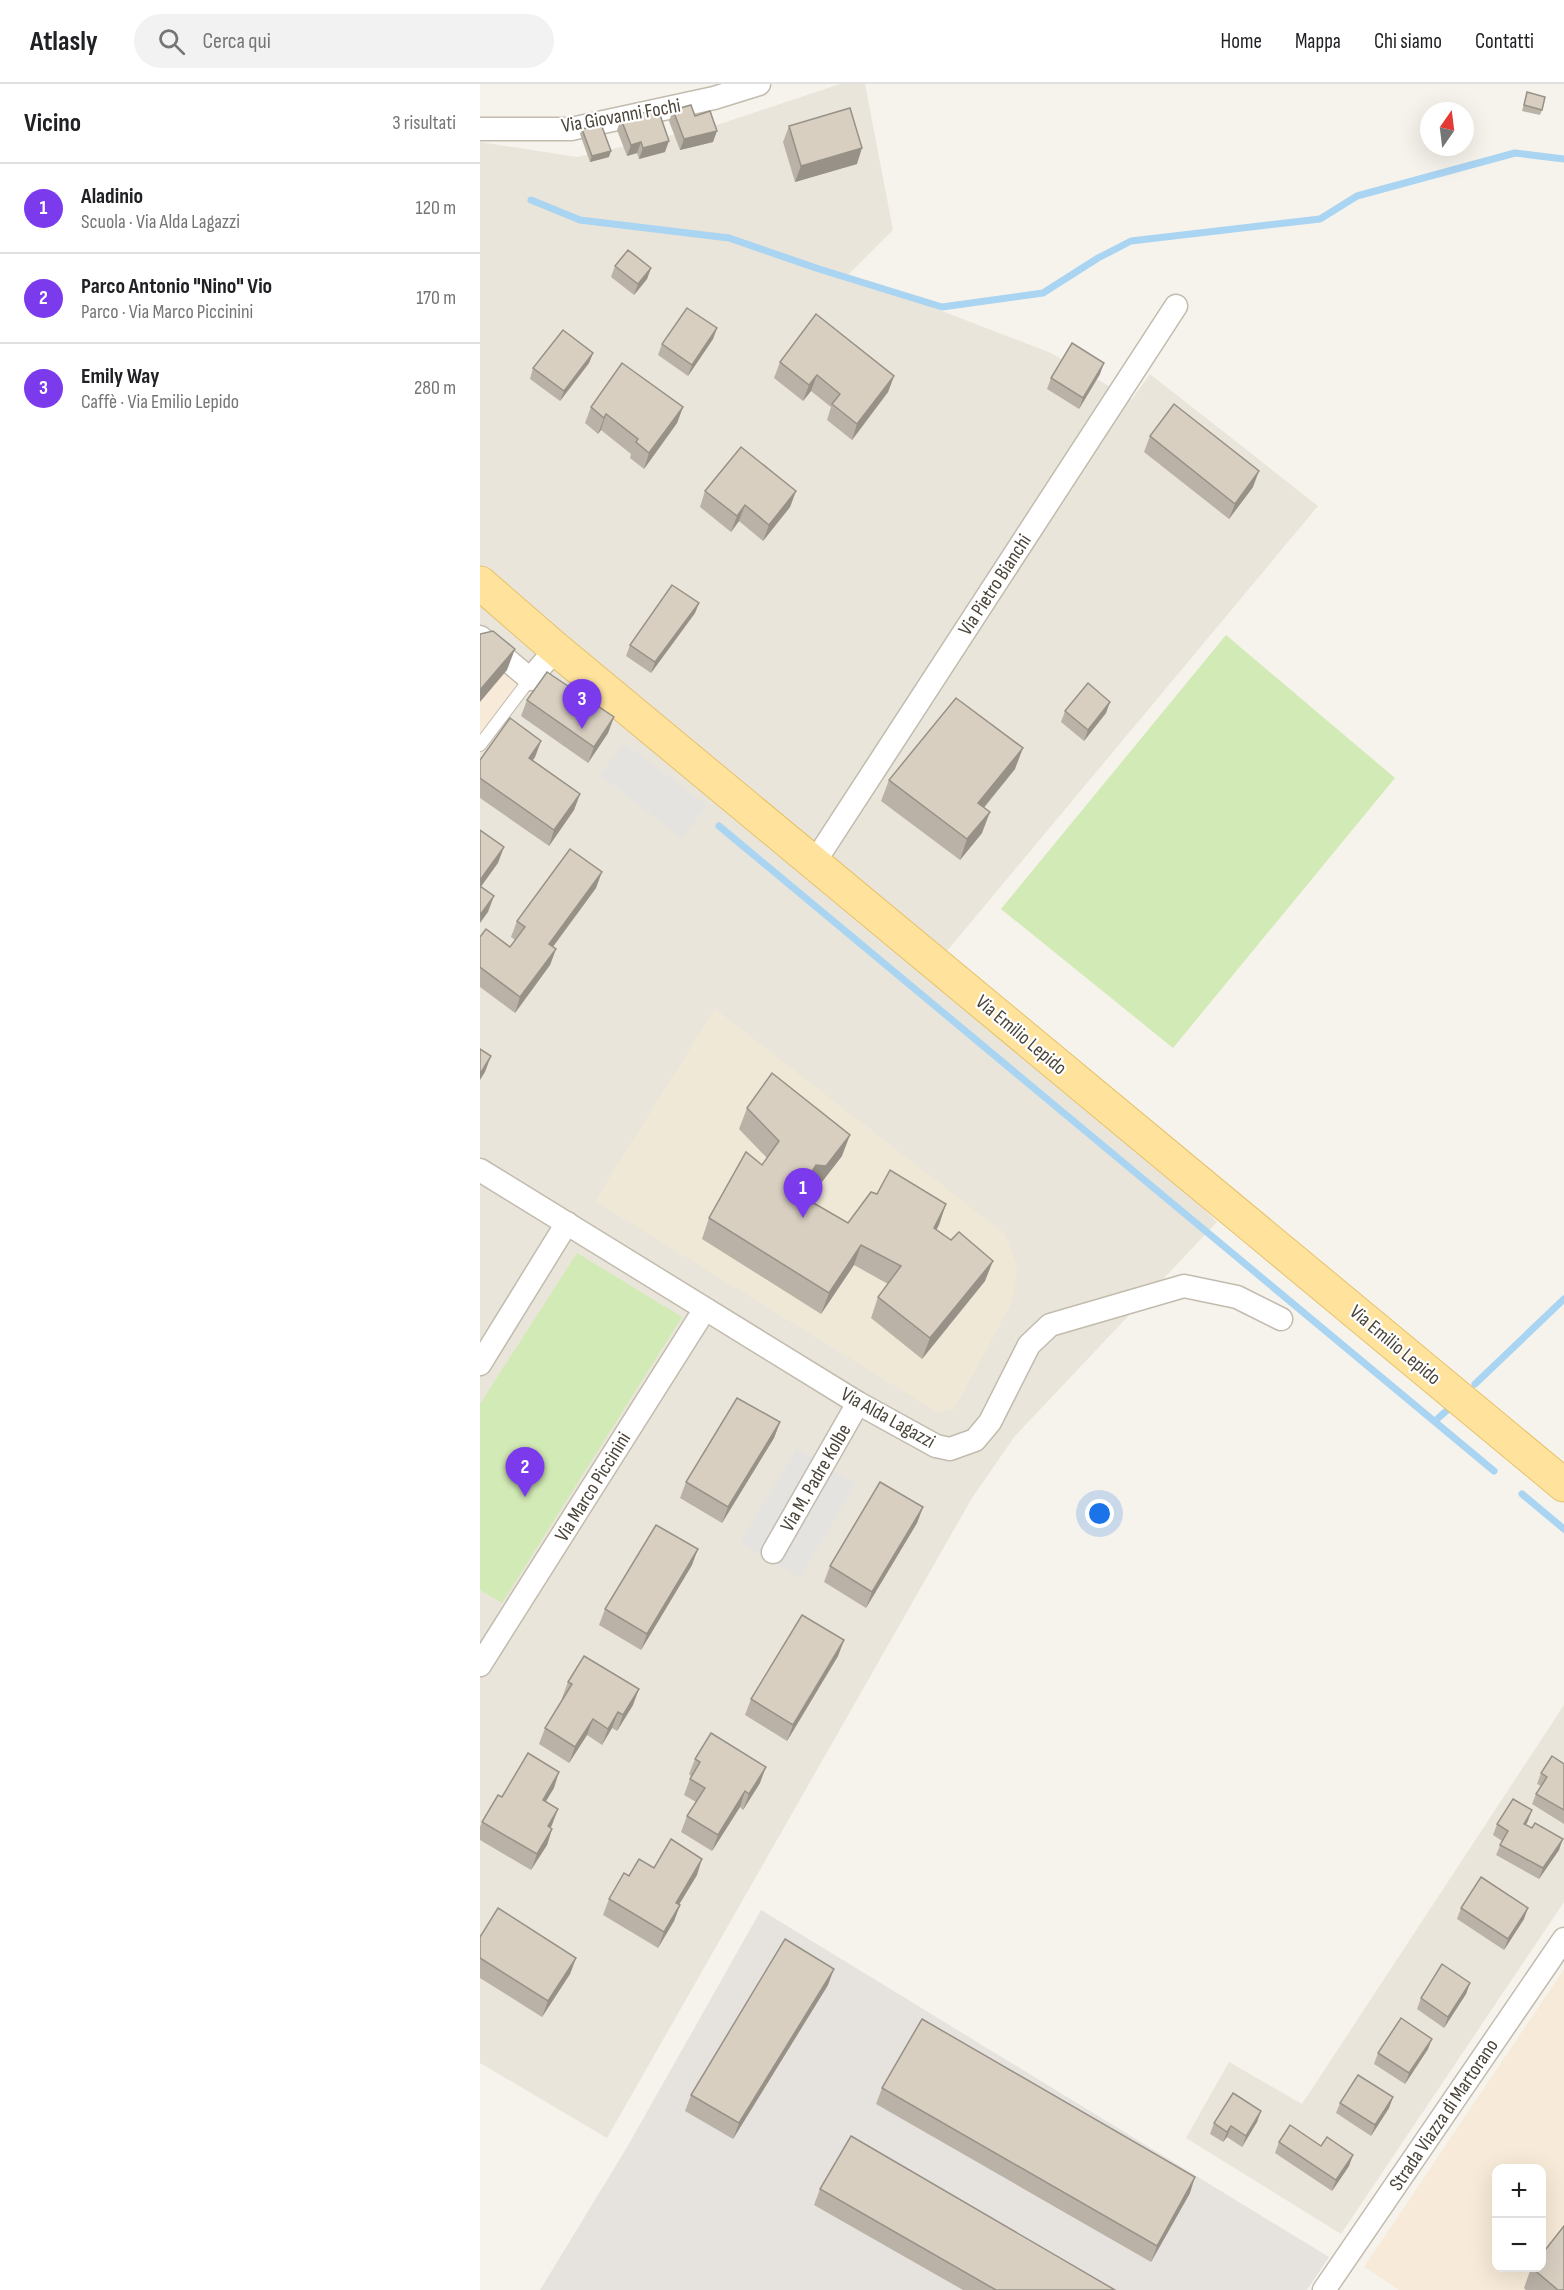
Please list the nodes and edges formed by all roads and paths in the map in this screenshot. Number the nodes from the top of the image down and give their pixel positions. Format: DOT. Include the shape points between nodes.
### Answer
graph roads {
  1 [pos="759,84"];
  2 [pos="480,129"];
  3 [pos="1176,306"];
  4 [pos="480,583"];
  5 [pos="480,637"];
  6 [pos="556,649"];
  7 [pos="530,679"];
  8 [pos="480,745"];
  9 [pos="814,863"];
  10 [pos="480,1170"];
  11 [pos="567,1223"];
  12 [pos="705,1309"];
  13 [pos="1281,1319"];
  14 [pos="480,1364"];
  15 [pos="858,1403"];
  16 [pos="1564,1485"];
  17 [pos="773,1552"];
  18 [pos="480,1665"];
  19 [pos="1564,1939"];
  20 [pos="1324,2290"];
  1 -- 2 [label="street, Via Giovanni Fochi" via="714,99 571,129"];
  3 -- 9 [label="street, Via Pietro Bianchi"];
  4 -- 6 [label="main road, Via Emilio Lepido"];
  5 -- 7 [label="street"];
  6 -- 7 [label="street"];
  6 -- 9 [label="main road, Via Emilio Lepido"];
  7 -- 8 [label="lane"];
  9 -- 16 [label="main road, Via Emilio Lepido"];
  10 -- 11 [label="street, Via Alda Lagazzi"];
  11 -- 12 [label="street, Via Alda Lagazzi"];
  11 -- 14 [label="street"];
  12 -- 15 [label="street, Via Alda Lagazzi"];
  12 -- 18 [label="street, Via Marco Piccinini"];
  13 -- 15 [label="street, Via Alda Lagazzi" via="1237,1297 1184,1286 1050,1324 1029,1345 990,1422 975,1440 950,1449 936,1446"];
  15 -- 17 [label="street, Via M. Padre Kolbe"];
  19 -- 20 [label="street, Strada Viazza di Martorano"];
}
